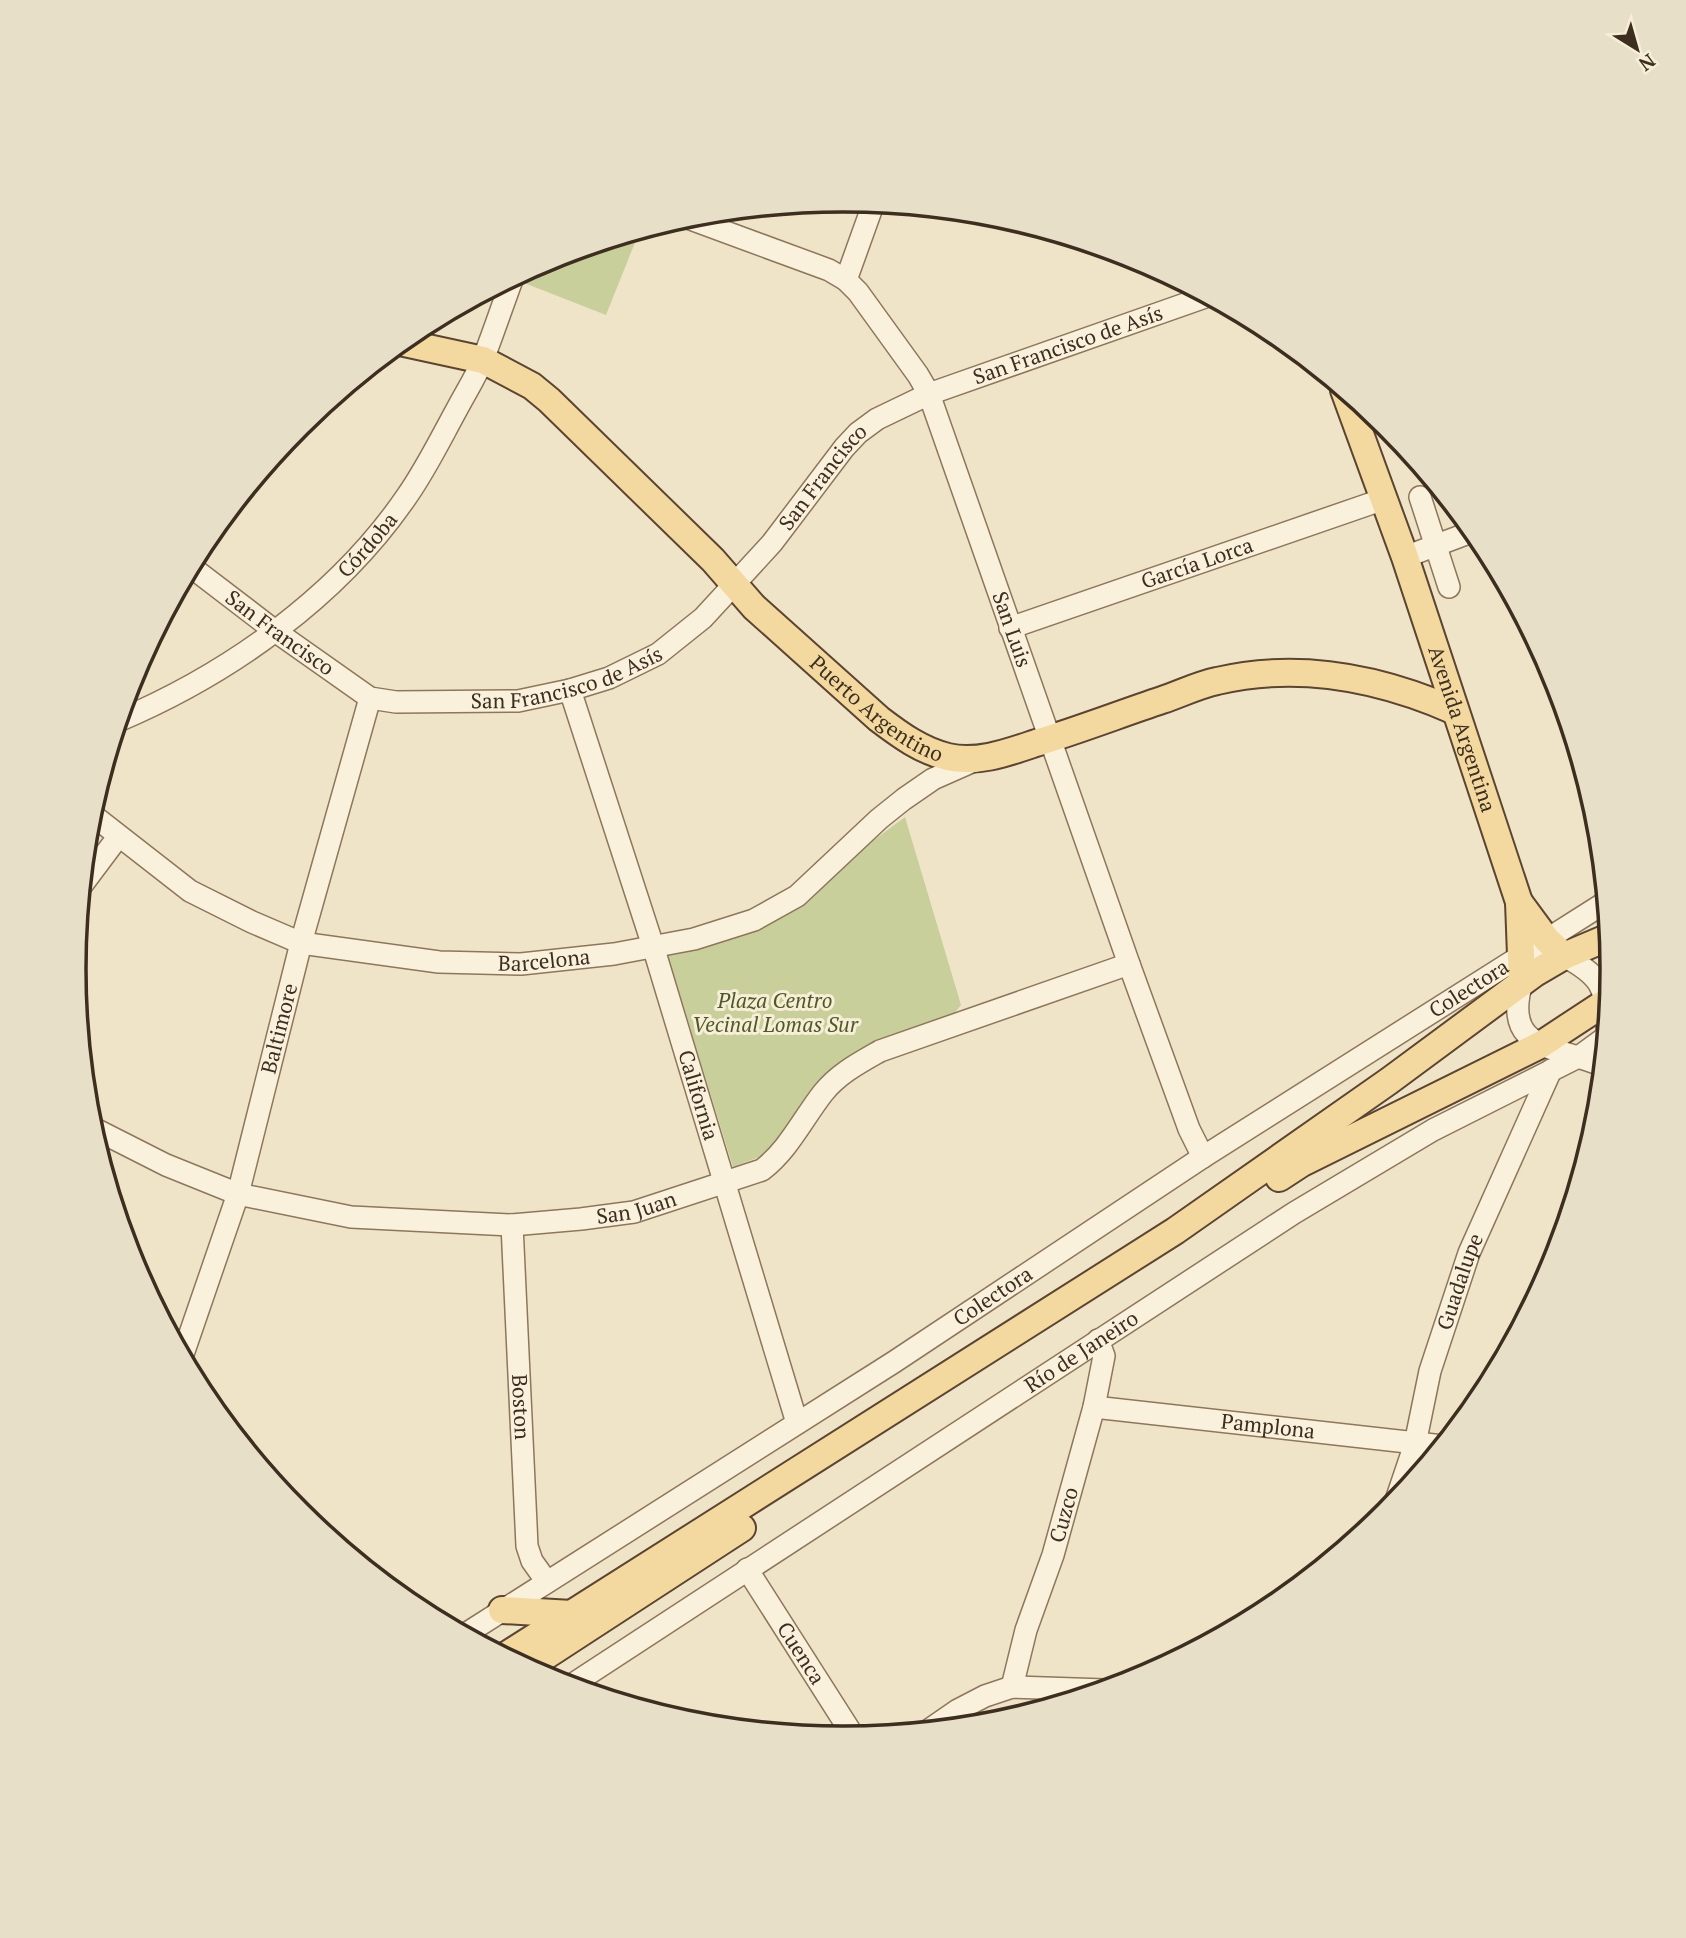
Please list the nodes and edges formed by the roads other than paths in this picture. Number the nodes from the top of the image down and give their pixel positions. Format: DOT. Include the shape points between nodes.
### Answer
graph roads {
  1 [pos="870,213"];
  2 [pos="712,223"];
  3 [pos="846,280"];
  4 [pos="508,290"];
  5 [pos="1197,300"];
  6 [pos="414,345"];
  7 [pos="483,360"];
  8 [pos="929,394"];
  9 [pos="1351,408"];
  10 [pos="1420,497"];
  11 [pos="1384,499"];
  12 [pos="1463,535"];
  13 [pos="1436,545"];
  14 [pos="1405,556"];
  15 [pos="198,572"];
  16 [pos="736,584"];
  17 [pos="1449,587"];
  18 [pos="1010,628"];
  19 [pos="275,631"];
  20 [pos="570,690"];
  21 [pos="370,698"];
  22 [pos="1455,711"];
  23 [pos="130,716"];
  24 [pos="1050,739"];
  25 [pos="979,759"];
  26 [pos="100,822"];
  27 [pos="118,837"];
  28 [pos="92,872"];
  29 [pos="1519,902"];
  30 [pos="1598,909"];
  31 [pos="1599,939"];
  32 [pos="301,943"];
  33 [pos="653,946"];
  34 [pos="1555,948"];
  35 [pos="1522,955"];
  36 [pos="1129,964"];
  37 [pos="1522,982"];
  38 [pos="1600,988"];
  39 [pos="1599,1015"];
  40 [pos="1542,1044"];
  41 [pos="1596,1044"];
  42 [pos="1580,1056"];
  43 [pos="1595,1062"];
  44 [pos="1551,1070"];
  45 [pos="104,1134"];
  46 [pos="1203,1157"];
  47 [pos="724,1183"];
  48 [pos="238,1194"];
  49 [pos="512,1225"];
  50 [pos="1098,1340"];
  51 [pos="186,1346"];
  52 [pos="1094,1407"];
  53 [pos="797,1423"];
  54 [pos="1415,1444"];
  55 [pos="1431,1445"];
  56 [pos="1404,1476"];
  57 [pos="747,1569"];
  58 [pos="547,1583"];
  59 [pos="502,1610"];
  60 [pos="572,1614"];
  61 [pos="472,1629"];
  62 [pos="514,1651"];
  63 [pos="537,1662"];
  64 [pos="581,1679"];
  65 [pos="1012,1687"];
  66 [pos="1076,1689"];
  67 [pos="945,1720"];
  68 [pos="847,1726"];
  1 -- 3 [label="street"];
  2 -- 3 [label="street, San Luis"];
  3 -- 8 [label="street, San Luis"];
  4 -- 7 [label="street, Córdoba"];
  5 -- 8 [label="street, San Francisco de Asís"];
  6 -- 7 [label="main road, Puerto Argentino"];
  7 -- 16 [label="main road, Puerto Argentino" via="549,400"];
  7 -- 19 [label="street, Córdoba" via="407,496 331,585"];
  8 -- 16 [label="street, San Francisco" via="858,433"];
  8 -- 18 [label="street, San Luis"];
  9 -- 11 [label="main road, Avenida Argentina"];
  10 -- 13 [label="street"];
  11 -- 14 [label="main road, Avenida Argentina"];
  11 -- 18 [label="street, García Lorca"];
  12 -- 13 [label="street"];
  13 -- 14 [label="street"];
  13 -- 17 [label="street"];
  14 -- 22 [label="main road, Avenida Argentina"];
  15 -- 19 [label="street, San Francisco"];
  16 -- 20 [label="street, San Francisco de Asís" via="703,618 657,654 610,678"];
  16 -- 25 [label="main road, Puerto Argentino" via="754,607 896,732 941,755"];
  18 -- 24 [label="street, San Luis"];
  19 -- 21 [label="street, San Francisco"];
  19 -- 23 [label="street, Córdoba" via="222,667"];
  20 -- 21 [label="street, San Francisco de Asís" via="518,701"];
  20 -- 33 [label="street, California"];
  21 -- 32 [label="street, Baltimore"];
  22 -- 24 [label="main road, Puerto Argentino" via="1362,680 1289,672 1215,681"];
  22 -- 29 [label="main road, Avenida Argentina"];
  24 -- 25 [label="main road, Puerto Argentino"];
  24 -- 36 [label="street, San Luis"];
  25 -- 33 [label="street, Barcelona" via="933,779 904,799 797,896 754,920"];
  26 -- 27 [label="street, Barcelona"];
  27 -- 28 [label="street"];
  27 -- 32 [label="street, Barcelona" via="190,891"];
  29 -- 34 [label="main road, Avenida Argentina"];
  29 -- 35 [label="main road, Avenida Argentina"];
  30 -- 34 [label="street"];
  31 -- 34 [label="main road"];
  32 -- 33 [label="street, Barcelona" via="439,962 521,964"];
  32 -- 48 [label="street, Baltimore"];
  33 -- 47 [label="street, California"];
  34 -- 35 [label="street"];
  34 -- 37 [label="main road"];
  34 -- 38 [label="street" via="1595,976"];
  35 -- 37 [label="main road, Avenida Argentina"];
  35 -- 46 [label="street, Colectora"];
  36 -- 46 [label="street, San Luis"];
  36 -- 47 [label="street, San Juan" via="880,1051 848,1069 824,1092 777,1158 762,1170"];
  37 -- 40 [label="street" via="1516,1008 1518,1024"];
  37 -- 60 [label="main road" via="1389,1082 1175,1231"];
  39 -- 40 [label="main road"];
  40 -- 42 [label="street"];
  40 -- 63 [label="main road" via="1302,1163"];
  41 -- 42 [label="street, Río de Janeiro"];
  42 -- 43 [label="street"];
  42 -- 44 [label="street, Río de Janeiro"];
  44 -- 50 [label="street, Río de Janeiro" via="1433,1129"];
  44 -- 54 [label="street, Guadalupe" via="1469,1254 1430,1371"];
  45 -- 48 [label="street, San Juan"];
  46 -- 53 [label="street, Colectora"];
  47 -- 49 [label="street, San Juan" via="634,1212"];
  47 -- 53 [label="street, California"];
  48 -- 49 [label="street, San Juan" via="351,1217"];
  48 -- 51 [label="street, Baltimore"];
  49 -- 58 [label="street, Boston" via="527,1546"];
  50 -- 52 [label="street, Cuzco" via="1104,1356"];
  50 -- 57 [label="street, Río de Janeiro"];
  52 -- 54 [label="street, Pamplona"];
  52 -- 65 [label="street, Cuzco"];
  53 -- 58 [label="street, Colectora"];
  54 -- 55 [label="street, Pamplona"];
  54 -- 56 [label="street, Guadalupe"];
  57 -- 64 [label="street, Río de Janeiro"];
  57 -- 68 [label="street, Cuenca"];
  58 -- 59 [label="street, Colectora"];
  59 -- 60 [label="main road"];
  59 -- 61 [label="street, Colectora"];
  60 -- 62 [label="main road"];
  65 -- 66 [label="street"];
  65 -- 67 [label="street" via="985,1696"];
}
